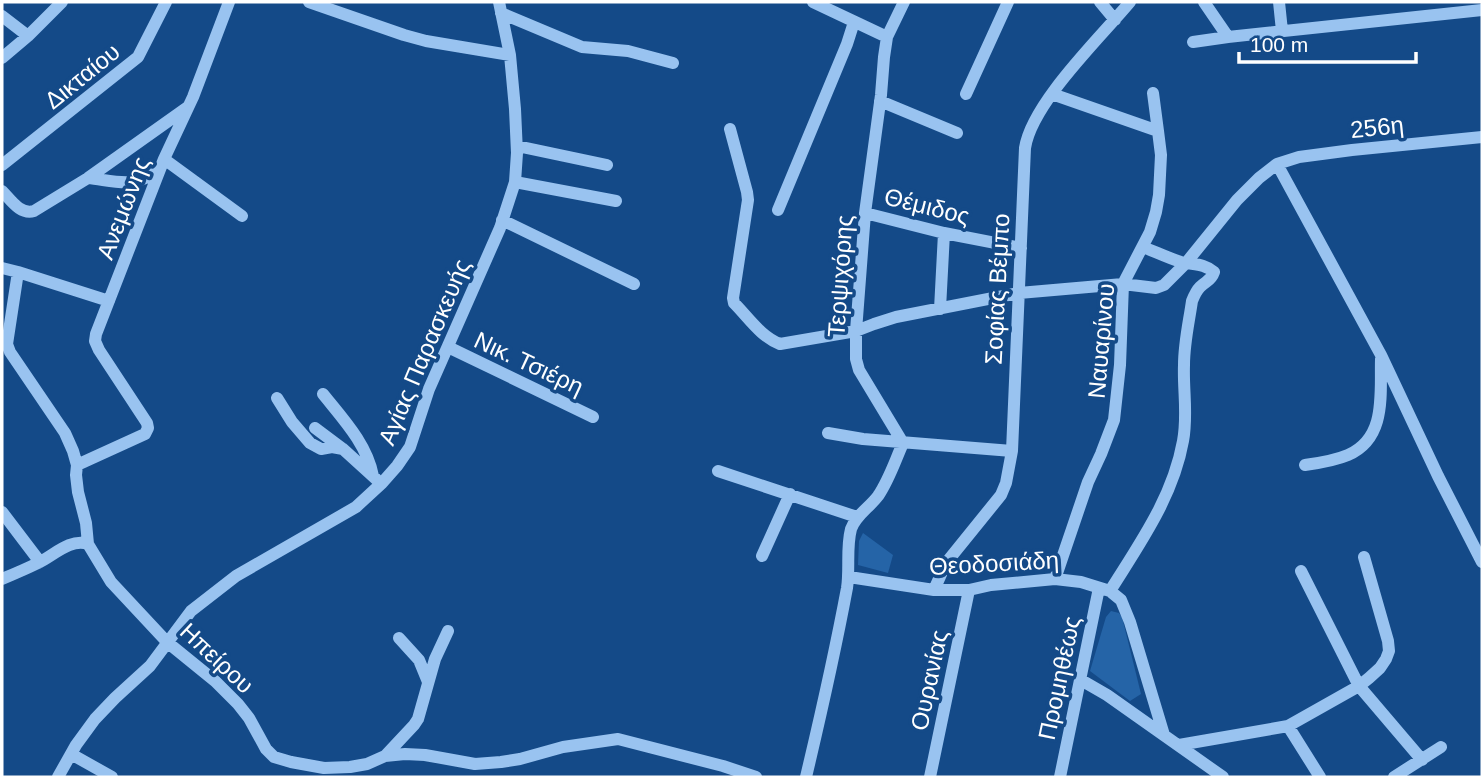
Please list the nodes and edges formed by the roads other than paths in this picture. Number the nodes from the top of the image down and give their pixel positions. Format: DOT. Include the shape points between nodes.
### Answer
graph roads {
  1 [pos="62,2"];
  2 [pos="166,2"];
  3 [pos="215,2"];
  4 [pos="309,2"];
  5 [pos="813,2"];
  6 [pos="904,2"];
  7 [pos="1008,2"];
  8 [pos="1100,2"];
  9 [pos="1130,2"];
  10 [pos="1204,2"];
  11 [pos="1279,2"];
  12 [pos="229,4"];
  13 [pos="500,7"];
  14 [pos="1482,10"];
  15 [pos="2,16"];
  16 [pos="1115,20"];
  17 [pos="854,22"];
  18 [pos="1282,31"];
  19 [pos="28,36"];
  20 [pos="887,37"];
  21 [pos="1228,37"];
  22 [pos="1193,42"];
  23 [pos="510,55"];
  24 [pos="2,58"];
  25 [pos="673,63"];
  26 [pos="1153,93"];
  27 [pos="965,94"];
  28 [pos="1052,94"];
  29 [pos="880,101"];
  30 [pos="188,107"];
  31 [pos="730,129"];
  32 [pos="1158,131"];
  33 [pos="957,134"];
  34 [pos="1482,137"];
  35 [pos="517,146"];
  36 [pos="163,163"];
  37 [pos="1278,164"];
  38 [pos="2,165"];
  39 [pos="607,165"];
  40 [pos="88,178"];
  41 [pos="515,182"];
  42 [pos="2,191"];
  43 [pos="616,201"];
  44 [pos="778,210"];
  45 [pos="865,213"];
  46 [pos="242,216"];
  47 [pos="502,220"];
  48 [pos="944,233"];
  49 [pos="1143,247"];
  50 [pos="1021,248"];
  51 [pos="1186,263"];
  52 [pos="2,268"];
  53 [pos="18,272"];
  54 [pos="634,284"];
  55 [pos="1123,284"];
  56 [pos="1019,293"];
  57 [pos="109,301"];
  58 [pos="940,309"];
  59 [pos="856,331"];
  60 [pos="448,347"];
  61 [pos="1381,355"];
  62 [pos="323,394"];
  63 [pos="277,398"];
  64 [pos="593,416"];
  65 [pos="315,428"];
  66 [pos="828,433"];
  67 [pos="903,443"];
  68 [pos="343,449"];
  69 [pos="1012,451"];
  70 [pos="76,465"];
  71 [pos="1305,465"];
  72 [pos="718,471"];
  73 [pos="377,480"];
  74 [pos="790,494"];
  75 [pos="2,512"];
  76 [pos="857,517"];
  77 [pos="88,544"];
  78 [pos="762,555"];
  79 [pos="1364,558"];
  80 [pos="40,562"];
  81 [pos="1482,562"];
  82 [pos="1301,570"];
  83 [pos="849,577"];
  84 [pos="2,579"];
  85 [pos="1055,579"];
  86 [pos="1105,589"];
  87 [pos="933,590"];
  88 [pos="969,590"];
  89 [pos="448,631"];
  90 [pos="399,638"];
  91 [pos="167,642"];
  92 [pos="1081,680"];
  93 [pos="428,682"];
  94 [pos="1359,686"];
  95 [pos="1287,726"];
  96 [pos="1164,735"];
  97 [pos="1179,745"];
  98 [pos="1441,747"];
  99 [pos="71,754"];
  100 [pos="385,757"];
  101 [pos="1422,760"];
  102 [pos="58,777"];
  103 [pos="112,777"];
  104 [pos="756,777"];
  105 [pos="806,777"];
  106 [pos="930,777"];
  107 [pos="1060,777"];
  108 [pos="1223,777"];
  109 [pos="1320,777"];
  110 [pos="1394,777"];
  1 -- 19 [label="street"];
  2 -- 38 [label="street, Δικταίου" via="138,57"];
  3 -- 12 [label="street"];
  4 -- 23 [label="street" via="415,38"];
  5 -- 17 [label="street"];
  6 -- 20 [label="street, Τερψιχόρης"];
  7 -- 27 [label="street"];
  8 -- 16 [label="street"];
  9 -- 16 [label="street, Σοφίας Βέμπο"];
  10 -- 21 [label="street"];
  11 -- 18 [label="street"];
  12 -- 30 [label="street, Ανεμώνης"];
  13 -- 23 [label="street, Αγίας Παρασκευής"];
  13 -- 25 [label="street" via="582,47 628,51"];
  14 -- 18 [label="street"];
  15 -- 19 [label="street"];
  16 -- 28 [label="street, Σοφίας Βέμπο"];
  17 -- 20 [label="street"];
  17 -- 44 [label="street"];
  18 -- 21 [label="street"];
  19 -- 24 [label="street"];
  20 -- 29 [label="street, Τερψιχόρης"];
  21 -- 22 [label="street"];
  23 -- 35 [label="street, Αγίας Παρασκευής"];
  26 -- 32 [label="street, Ναυαρίνου"];
  28 -- 32 [label="street"];
  28 -- 50 [label="street, Σοφίας Βέμπο" via="1026,140"];
  29 -- 33 [label="street"];
  29 -- 45 [label="street, Τερψιχόρης"];
  30 -- 36 [label="street, Ανεμώνης"];
  30 -- 40 [label="street"];
  31 -- 59 [label="street" via="747,192 734,303 780,345"];
  32 -- 49 [label="street, Ναυαρίνου" via="1159,195"];
  34 -- 37 [label="street, 256η" via="1352,150"];
  35 -- 39 [label="street"];
  35 -- 41 [label="street, Αγίας Παρασκευής"];
  36 -- 40 [label="street" via="139,182"];
  36 -- 46 [label="street"];
  36 -- 57 [label="street, Ανεμώνης"];
  37 -- 51 [label="street" via="1237,200"];
  37 -- 61 [label="street"];
  40 -- 42 [label="street" via="27,213"];
  41 -- 43 [label="street"];
  41 -- 47 [label="street, Αγίας Παρασκευής"];
  45 -- 48 [label="street, Θέμιδος"];
  45 -- 59 [label="street, Τερψιχόρης"];
  47 -- 54 [label="street"];
  47 -- 60 [label="street, Αγίας Παρασκευής"];
  48 -- 50 [label="street, Θέμιδος"];
  48 -- 58 [label="street"];
  49 -- 51 [label="street"];
  49 -- 55 [label="street, Ναυαρίνου"];
  50 -- 56 [label="street, Σοφίας Βέμπο"];
  51 -- 55 [label="street" via="1156,288"];
  51 -- 86 [label="street" via="1214,272 1192,301 1184,362 1187,408 1183,440 1158,514 1142,543"];
  52 -- 53 [label="street"];
  53 -- 57 [label="street"];
  53 -- 70 [label="street, Ηπείρου" via="10,352 65,433"];
  55 -- 56 [label="street"];
  55 -- 85 [label="street, Ναυαρίνου" via="1114,420"];
  56 -- 58 [label="street"];
  56 -- 69 [label="street, Σοφίας Βέμπο"];
  57 -- 70 [label="street, Ανεμώνης" via="95,341 146,428"];
  58 -- 59 [label="street"];
  59 -- 67 [label="street, Τερψιχόρης" via="859,370"];
  60 -- 64 [label="street, Νικ. Τσιέρη"];
  60 -- 73 [label="street, Αγίας Παρασκευής" via="410,447 397,466"];
  61 -- 71 [label="street" via="1379,414 1373,433 1348,455"];
  61 -- 81 [label="street"];
  62 -- 73 [label="street" via="356,437"];
  63 -- 68 [label="street" via="310,443 321,449"];
  65 -- 68 [label="street"];
  66 -- 67 [label="street"];
  67 -- 69 [label="street"];
  67 -- 76 [label="street" via="882,489"];
  68 -- 73 [label="street"];
  69 -- 87 [label="street, Σοφίας Βέμπο" via="1001,495 946,563"];
  70 -- 77 [label="street, Ηπείρου"];
  72 -- 74 [label="street"];
  73 -- 91 [label="street, Αγίας Παρασκευής" via="363,501 345,515 201,602"];
  74 -- 76 [label="street"];
  74 -- 78 [label="street"];
  75 -- 80 [label="street"];
  76 -- 83 [label="street" via="849,539"];
  77 -- 80 [label="street" via="74,543"];
  77 -- 91 [label="street, Ηπείρου" via="111,582"];
  79 -- 94 [label="street" via="1389,651 1380,668"];
  80 -- 84 [label="street"];
  82 -- 94 [label="street"];
  83 -- 87 [label="street, Θεοδοσιάδη"];
  83 -- 105 [label="street"];
  85 -- 86 [label="street, Θεοδοσιάδη"];
  85 -- 88 [label="street, Θεοδοσιάδη"];
  86 -- 92 [label="street, Προμηθέως"];
  86 -- 96 [label="street" via="1121,600 1130,622"];
  87 -- 88 [label="street, Θεοδοσιάδη"];
  88 -- 106 [label="street, Ουρανίας"];
  89 -- 93 [label="street"];
  90 -- 93 [label="street" via="419,660"];
  91 -- 99 [label="street, Αγίας Παρασκευής" via="149,666 103,709"];
  91 -- 100 [label="street, Ηπείρου" via="238,704 274,757 337,768"];
  92 -- 96 [label="street"];
  92 -- 107 [label="street, Προμηθέως"];
  93 -- 100 [label="street" via="414,725"];
  94 -- 95 [label="street"];
  94 -- 101 [label="street"];
  95 -- 97 [label="street"];
  95 -- 109 [label="street"];
  96 -- 97 [label="street"];
  97 -- 108 [label="street"];
  98 -- 101 [label="street"];
  99 -- 102 [label="street, Αγίας Παρασκευής"];
  99 -- 103 [label="street"];
  100 -- 104 [label="street, Ηπείρου" via="416,754 475,764 501,762 618,739"];
  101 -- 110 [label="street"];
}
